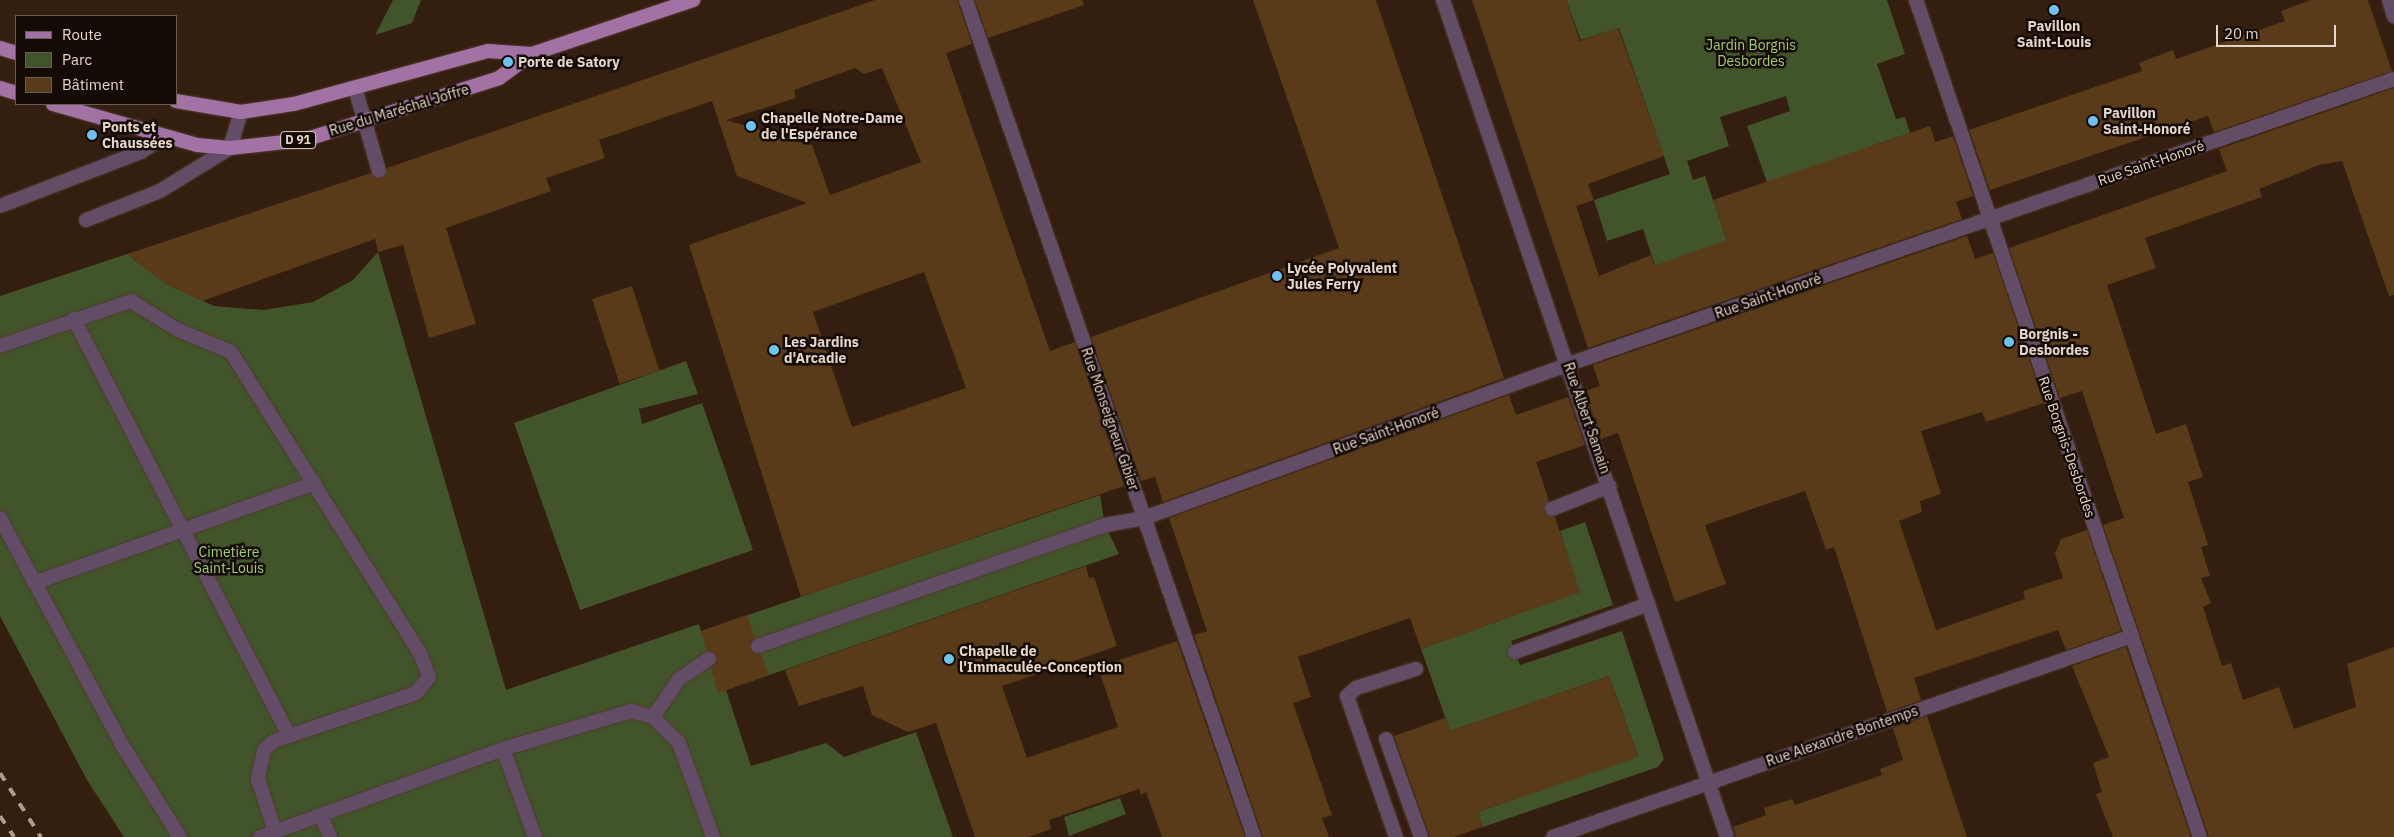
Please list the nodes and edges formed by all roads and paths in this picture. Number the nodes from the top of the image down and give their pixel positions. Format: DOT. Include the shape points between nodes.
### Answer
graph roads {
  1 [pos="693,0"];
  2 [pos="966,0"];
  3 [pos="1443,0"];
  4 [pos="1916,0"];
  5 [pos="2388,0"];
  6 [pos="2394,16"];
  7 [pos="0,48"];
  8 [pos="15,53"];
  9 [pos="532,54"];
  10 [pos="2394,79"];
  11 [pos="0,88"];
  12 [pos="355,88"];
  13 [pos="15,93"];
  14 [pos="178,101"];
  15 [pos="56,105"];
  16 [pos="241,112"];
  17 [pos="364,122"];
  18 [pos="163,137"];
  19 [pos="230,148"];
  20 [pos="379,171"];
  21 [pos="0,206"];
  22 [pos="86,220"];
  23 [pos="1989,220"];
  24 [pos="74,319"];
  25 [pos="0,346"];
  26 [pos="1569,364"];
  27 [pos="315,484"];
  28 [pos="1610,486"];
  29 [pos="1552,509"];
  30 [pos="0,518"];
  31 [pos="1144,518"];
  32 [pos="183,532"];
  33 [pos="34,583"];
  34 [pos="1649,604"];
  35 [pos="2132,636"];
  36 [pos="758,646"];
  37 [pos="1515,652"];
  38 [pos="709,659"];
  39 [pos="1416,668"];
  40 [pos="653,717"];
  41 [pos="288,736"];
  42 [pos="1386,739"];
  43 [pos="503,749"];
  44 [pos="1709,782"];
  45 [pos="322,817"];
  46 [pos="275,832"];
  47 [pos="180,837"];
  48 [pos="260,837"];
  49 [pos="330,837"];
  50 [pos="535,837"];
  51 [pos="713,837"];
  52 [pos="1254,837"];
  53 [pos="1396,837"];
  54 [pos="1421,837"];
  55 [pos="1553,837"];
  56 [pos="1727,837"];
  57 [pos="2200,837"];
  1 -- 9 [label="main road, Rue du Maréchal Joffre / D 91"];
  2 -- 31 [label="street, Rue Monseigneur Gibier"];
  3 -- 26 [label="street, Rue Albert Samain"];
  4 -- 23 [label="street, Rue Borgnis-Desbordes"];
  5 -- 6 [label="street"];
  7 -- 8 [label="main road"];
  9 -- 12 [label="main road, Rue du Maréchal Joffre / D 91" via="488,51"];
  9 -- 17 [label="main road, Rue du Maréchal Joffre / D 91" via="499,78"];
  10 -- 23 [label="street, Rue Saint-Honoré"];
  11 -- 13 [label="main road"];
  12 -- 16 [label="main road, Rue du Maréchal Joffre / D 91"];
  12 -- 17 [label="street"];
  14 -- 16 [label="main road, Rue du Maréchal Joffre / D 91"];
  15 -- 18 [label="main road, Rue du Maréchal Joffre / D 91"];
  16 -- 19 [label="street"];
  17 -- 19 [label="main road, Rue du Maréchal Joffre / D 91" via="304,140"];
  17 -- 20 [label="street"];
  18 -- 19 [label="main road, Rue du Maréchal Joffre / D 91"];
  18 -- 21 [label="street" via="141,152"];
  19 -- 22 [label="street" via="160,190"];
  23 -- 26 [label="street, Rue Saint-Honoré"];
  23 -- 35 [label="street, Rue Borgnis-Desbordes"];
  24 -- 25 [label="street"];
  24 -- 27 [label="street" via="131,301 178,330 221,344 231,352"];
  24 -- 32 [label="street"];
  26 -- 28 [label="street, Rue Albert Samain"];
  26 -- 31 [label="street, Rue Saint-Honoré"];
  27 -- 32 [label="street"];
  27 -- 41 [label="street" via="421,655 429,677 416,693"];
  28 -- 29 [label="street"];
  28 -- 34 [label="street, Rue Albert Samain"];
  30 -- 33 [label="street"];
  31 -- 36 [label="street, Rue Saint-Honoré" via="1105,525"];
  31 -- 52 [label="street, Rue Monseigneur Gibier"];
  32 -- 33 [label="street"];
  32 -- 41 [label="street"];
  33 -- 47 [label="street" via="122,744"];
  34 -- 37 [label="street"];
  34 -- 44 [label="street, Rue Albert Samain"];
  35 -- 44 [label="street, Rue Alexandre Bontemps"];
  35 -- 57 [label="street, Rue Borgnis-Desbordes"];
  38 -- 40 [label="street" via="679,678"];
  39 -- 53 [label="street" via="1356,688 1347,696"];
  40 -- 43 [label="street" via="631,711 612,715"];
  40 -- 51 [label="street" via="679,743"];
  41 -- 46 [label="street" via="274,741 259,763 258,779"];
  42 -- 54 [label="street"];
  43 -- 45 [label="street"];
  43 -- 50 [label="street"];
  44 -- 55 [label="street, Rue Alexandre Bontemps"];
  44 -- 56 [label="street, Rue Albert Samain"];
  45 -- 46 [label="street"];
  45 -- 49 [label="street"];
  46 -- 48 [label="street"];
}
